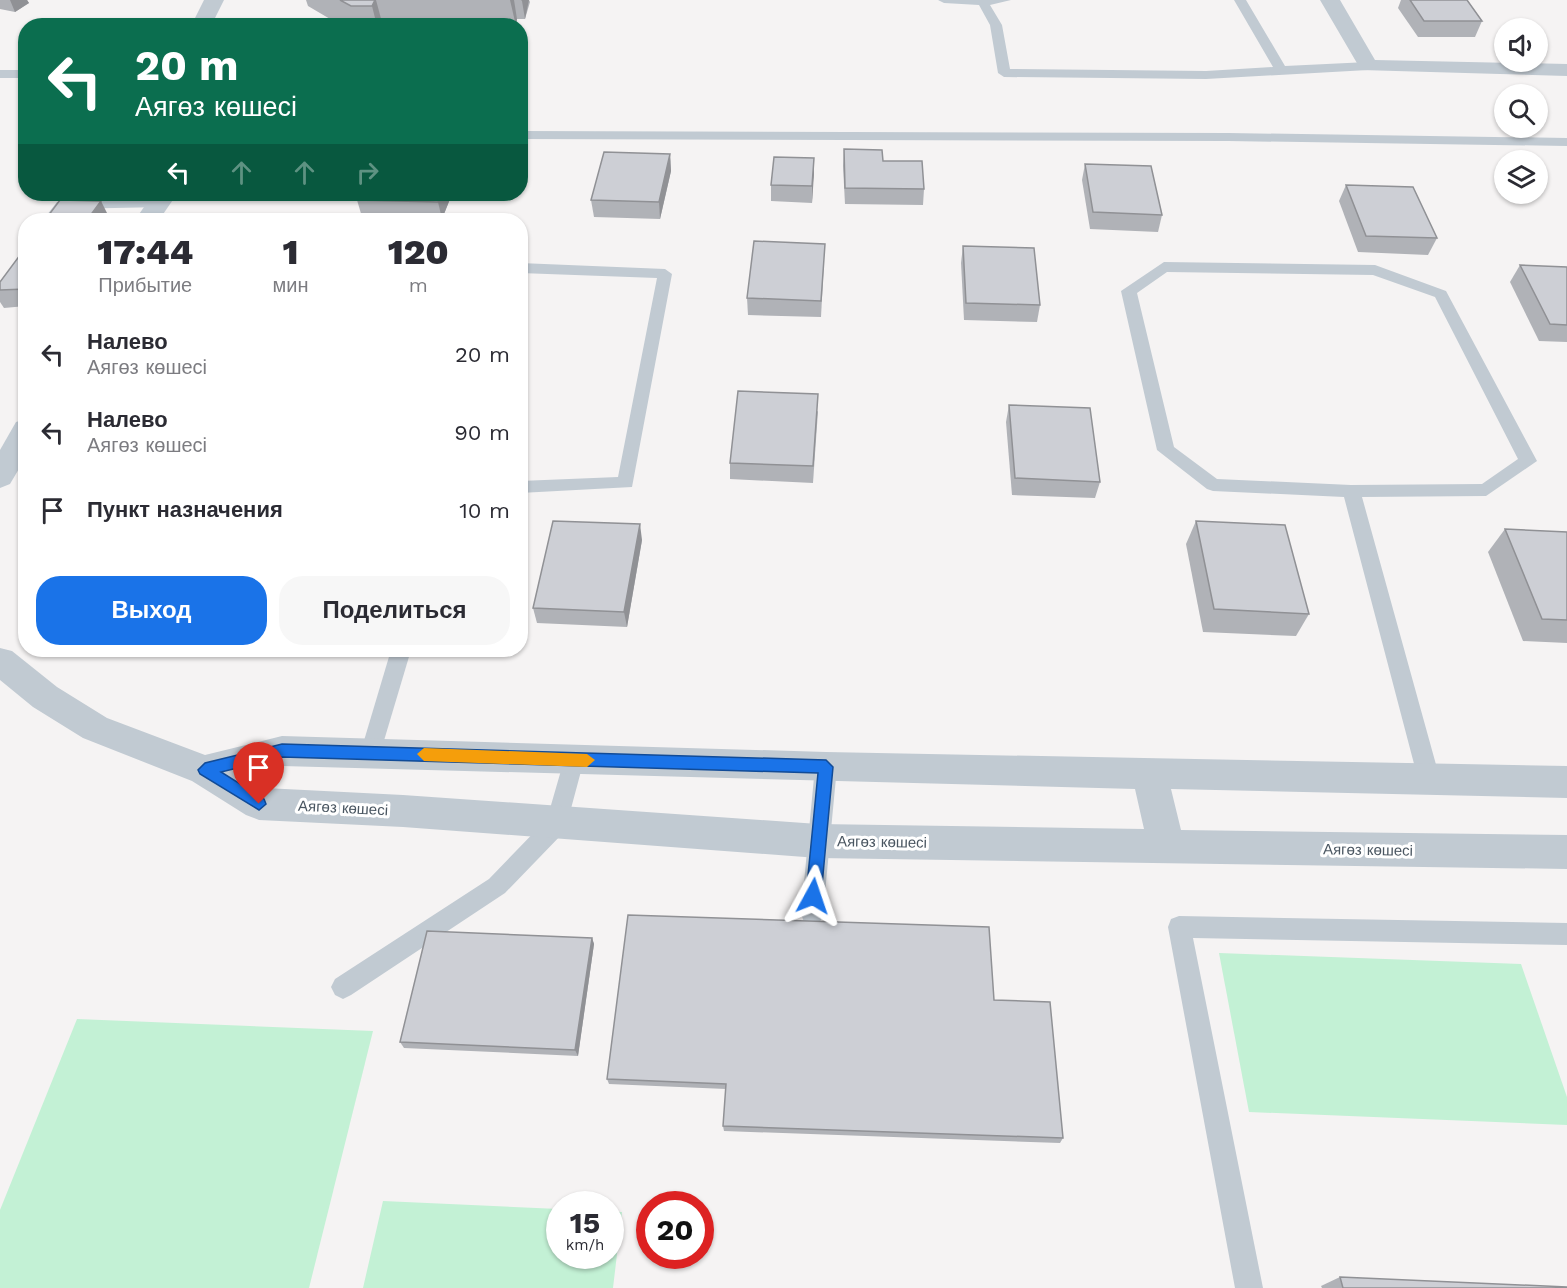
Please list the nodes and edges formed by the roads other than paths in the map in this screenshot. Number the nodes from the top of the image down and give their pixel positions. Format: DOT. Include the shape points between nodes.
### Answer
graph roads {
  1 [pos="214,0"];
  2 [pos="944,0"];
  3 [pos="1005,0"];
  4 [pos="1240,0"];
  5 [pos="1330,0"];
  6 [pos="982,2"];
  7 [pos="205,18"];
  8 [pos="1368,66"];
  9 [pos="1281,70"];
  10 [pos="1567,70"];
  11 [pos="0,74"];
  12 [pos="18,74"];
  13 [pos="528,135"];
  14 [pos="1567,142"];
  15 [pos="157,206"];
  16 [pos="56,213"];
  17 [pos="528,268"];
  18 [pos="18,444"];
  19 [pos="0,477"];
  20 [pos="528,487"];
  21 [pos="1351,491"];
  22 [pos="399,657"];
  23 [pos="0,661"];
  24 [pos="370,754"];
  25 [pos="574,760"];
  26 [pos="826,767"];
  27 [pos="205,770"];
  28 [pos="1150,774"];
  29 [pos="1429,779"];
  30 [pos="1567,782"];
  31 [pos="556,824"];
  32 [pos="818,841"];
  33 [pos="1166,847"];
  34 [pos="1567,852"];
  35 [pos="812,914"];
  36 [pos="1567,934"];
  37 [pos="343,987"];
  38 [pos="1249,1288"];
  1 -- 7 [label="street"];
  2 -- 6 [label="lane"];
  3 -- 6 [label="lane"];
  4 -- 9 [label="lane"];
  5 -- 8 [label="street"];
  6 -- 9 [label="lane" via="996,26 1004,73 1206,75"];
  8 -- 9 [label="lane"];
  8 -- 10 [label="street"];
  11 -- 12 [label="lane"];
  13 -- 14 [label="lane"];
  15 -- 16 [label="lane" via="62,205"];
  17 -- 20 [label="lane" via="665,274 626,483"];
  18 -- 19 [label="street"];
  21 -- 21 [label="lane" via="1486,490 1528,461 1441,294 1375,270 1164,267 1129,291 1166,450 1213,485"];
  21 -- 29 [label="lane"];
  22 -- 24 [label="lane"];
  23 -- 27 [label="street, Аягөз көшесі" via="45,697 95,728"];
  24 -- 25 [label="street"];
  24 -- 27 [label="street" via="282,751"];
  25 -- 26 [label="street"];
  25 -- 31 [label="lane"];
  26 -- 28 [label="street"];
  26 -- 32 [label="lane"];
  27 -- 31 [label="street, Аягөз көшесі" via="259,804"];
  28 -- 29 [label="street"];
  28 -- 33 [label="street"];
  29 -- 30 [label="street"];
  31 -- 32 [label="street, Аягөз көшесі"];
  31 -- 37 [label="lane" via="497,886"];
  32 -- 33 [label="street, Аягөз көшесі"];
  32 -- 35 [label="lane"];
  33 -- 34 [label="street, Аягөз көшесі"];
  36 -- 38 [label="lane" via="1179,927"];
}
